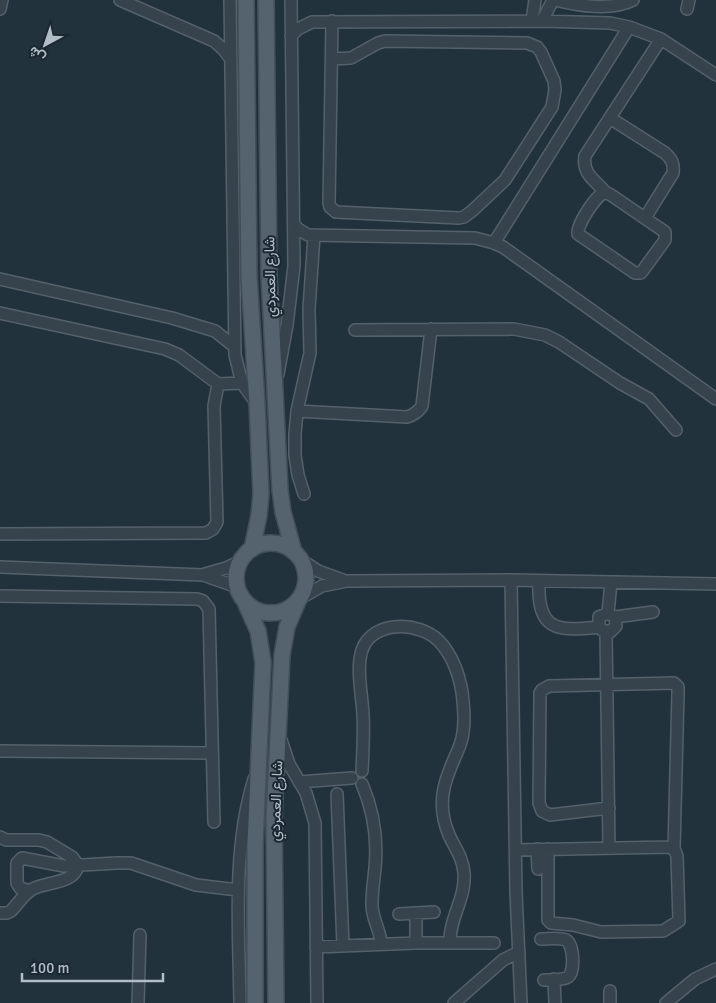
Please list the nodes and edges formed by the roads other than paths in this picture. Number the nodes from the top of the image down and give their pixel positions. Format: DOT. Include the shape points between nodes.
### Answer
graph roads {
  1 [pos="2,0"];
  2 [pos="120,0"];
  3 [pos="230,0"];
  4 [pos="246,0"];
  5 [pos="266,0"];
  6 [pos="534,0"];
  7 [pos="554,0"];
  8 [pos="633,0"];
  9 [pos="291,5"];
  10 [pos="0,9"];
  11 [pos="332,21"];
  12 [pos="537,21"];
  13 [pos="230,22"];
  14 [pos="312,22"];
  15 [pos="629,27"];
  16 [pos="291,36"];
  17 [pos="209,39"];
  18 [pos="661,39"];
  19 [pos="230,58"];
  20 [pos="332,59"];
  21 [pos="716,75"];
  22 [pos="610,118"];
  23 [pos="605,192"];
  24 [pos="646,218"];
  25 [pos="294,224"];
  26 [pos="314,235"];
  27 [pos="494,243"];
  28 [pos="294,251"];
  29 [pos="0,279"];
  30 [pos="0,313"];
  31 [pos="234,322"];
  32 [pos="431,329"];
  33 [pos="355,330"];
  34 [pos="215,331"];
  35 [pos="235,347"];
  36 [pos="242,383"];
  37 [pos="218,384"];
  38 [pos="274,388"];
  39 [pos="716,399"];
  40 [pos="257,404"];
  41 [pos="298,411"];
  42 [pos="676,430"];
  43 [pos="304,494"];
  44 [pos="0,534"];
  45 [pos="252,549"];
  46 [pos="298,556"];
  47 [pos="241,561"];
  48 [pos="0,567"];
  49 [pos="203,575"];
  50 [pos="511,580"];
  51 [pos="347,581"];
  52 [pos="539,581"];
  53 [pos="611,582"];
  54 [pos="716,584"];
  55 [pos="237,587"];
  56 [pos="0,596"];
  57 [pos="298,600"];
  58 [pos="246,602"];
  59 [pos="653,612"];
  60 [pos="612,615"];
  61 [pos="602,629"];
  62 [pos="607,684"];
  63 [pos="279,734"];
  64 [pos="0,751"];
  65 [pos="212,753"];
  66 [pos="258,768"];
  67 [pos="357,781"];
  68 [pos="299,782"];
  69 [pos="337,794"];
  70 [pos="609,808"];
  71 [pos="214,822"];
  72 [pos="0,837"];
  73 [pos="609,848"];
  74 [pos="542,849"];
  75 [pos="674,849"];
  76 [pos="516,850"];
  77 [pos="78,865"];
  78 [pos="538,869"];
  79 [pos="238,890"];
  80 [pos="30,891"];
  81 [pos="434,912"];
  82 [pos="0,913"];
  83 [pos="416,913"];
  84 [pos="399,914"];
  85 [pos="140,934"];
  86 [pos="541,939"];
  87 [pos="416,943"];
  88 [pos="450,943"];
  89 [pos="494,943"];
  90 [pos="381,944"];
  91 [pos="343,946"];
  92 [pos="316,947"];
  93 [pos="519,952"];
  94 [pos="716,969"];
  95 [pos="138,1003"];
  96 [pos="240,1003"];
  97 [pos="255,1003"];
  98 [pos="276,1003"];
  99 [pos="317,1003"];
  100 [pos="454,1003"];
  101 [pos="520,1003"];
  102 [pos="555,1003"];
  103 [pos="666,1003"];
  1 -- 10 [label="street"];
  2 -- 17 [label="street"];
  3 -- 13 [label="street"];
  4 -- 40 [label="main road, شارع العمردي" via="249,276"];
  5 -- 38 [label="main road, شارع العمردي" via="269,274"];
  6 -- 12 [label="street"];
  7 -- 8 [label="street" via="617,6"];
  7 -- 12 [label="street"];
  9 -- 14 [label="street" via="301,18"];
  9 -- 16 [label="street"];
  11 -- 12 [label="street"];
  11 -- 14 [label="street"];
  11 -- 20 [label="street"];
  12 -- 15 [label="street" via="610,23"];
  13 -- 17 [label="street" via="224,33"];
  13 -- 19 [label="street"];
  14 -- 16 [label="street"];
  15 -- 18 [label="street"];
  15 -- 27 [label="street"];
  16 -- 25 [label="street"];
  17 -- 19 [label="street"];
  18 -- 21 [label="street"];
  18 -- 22 [label="street"];
  19 -- 31 [label="street"];
  20 -- 20 [label="street" via="329,204 341,213 459,218 469,215 512,171 548,116 554,99 554,81 544,56 537,47 527,43 385,41 351,58"];
  22 -- 23 [label="street" via="585,156 584,163 589,176"];
  22 -- 24 [label="street" via="665,153 674,165 673,173"];
  23 -- 24 [label="street"];
  23 -- 24 [label="street" via="577,228 578,234 637,274 643,272 665,240 664,232"];
  25 -- 26 [label="street" via="302,232"];
  25 -- 28 [label="street"];
  26 -- 27 [label="street" via="475,238"];
  26 -- 28 [label="street"];
  26 -- 41 [label="street" via="308,308 310,353"];
  27 -- 39 [label="street"];
  28 -- 38 [label="street" via="292,294"];
  29 -- 34 [label="street" via="135,308"];
  30 -- 37 [label="street" via="165,348"];
  31 -- 34 [label="street" via="226,329"];
  31 -- 35 [label="street"];
  32 -- 33 [label="street"];
  32 -- 41 [label="street" via="422,406 413,415"];
  32 -- 42 [label="street" via="514,328 545,335 649,399"];
  34 -- 35 [label="street"];
  35 -- 36 [label="street"];
  36 -- 37 [label="street"];
  36 -- 40 [label="street"];
  37 -- 44 [label="street" via="214,406 216,522 211,531"];
  38 -- 46 [label="main road, شارع العمردي" via="283,512"];
  40 -- 45 [label="main road, شارع العمردي" via="261,494"];
  41 -- 43 [label="street" via="295,455"];
  45 -- 46 [label="main road" via="276,544 289,548"];
  45 -- 47 [label="main road"];
  46 -- 51 [label="street" via="328,575"];
  46 -- 57 [label="main road" via="306,580"];
  47 -- 49 [label="street"];
  47 -- 55 [label="main road" via="236,574"];
  48 -- 49 [label="street"];
  49 -- 55 [label="street"];
  50 -- 51 [label="street"];
  50 -- 52 [label="street"];
  50 -- 76 [label="street"];
  51 -- 57 [label="street" via="322,586"];
  52 -- 53 [label="street"];
  52 -- 61 [label="street" via="540,609 551,623 566,630"];
  53 -- 54 [label="street"];
  53 -- 60 [label="street"];
  55 -- 58 [label="main road"];
  56 -- 65 [label="street" via="203,601 209,608"];
  57 -- 58 [label="main road" via="286,610 272,613 258,610"];
  57 -- 63 [label="main road, شارع العمردي" via="283,645"];
  58 -- 66 [label="main road, شارع العمردي" via="258,631 263,662"];
  59 -- 60 [label="street"];
  60 -- 61 [label="street" via="600,617"];
  60 -- 61 [label="street" via="617,621 614,630"];
  61 -- 62 [label="street"];
  62 -- 70 [label="street"];
  62 -- 70 [label="street" via="549,686 540,693 539,802 542,811 550,815"];
  62 -- 75 [label="street" via="671,682 678,687"];
  63 -- 68 [label="street"];
  63 -- 98 [label="main road, شارع العمردي" via="274,842"];
  64 -- 65 [label="street"];
  65 -- 71 [label="street"];
  66 -- 79 [label="street" via="248,805"];
  66 -- 97 [label="main road, شارع العمردي"];
  67 -- 68 [label="street"];
  67 -- 88 [label="street" via="366,782 367,778 362,771 362,649 372,635 390,627 430,634 439,641 454,665 462,693 464,720 460,744 445,781 442,809 449,836 462,860 464,875 463,894 452,923"];
  67 -- 90 [label="street" via="372,811 376,833 372,903"];
  68 -- 92 [label="street" via="315,822"];
  69 -- 91 [label="street"];
  70 -- 73 [label="street"];
  72 -- 77 [label="street" via="46,842 72,857"];
  73 -- 74 [label="street"];
  73 -- 75 [label="street"];
  74 -- 75 [label="street" via="549,922 573,924 601,932 663,931 678,922 678,856"];
  74 -- 76 [label="street"];
  74 -- 78 [label="street"];
  76 -- 93 [label="street"];
  77 -- 79 [label="street" via="131,863 196,885"];
  77 -- 80 [label="street" via="71,876"];
  77 -- 80 [label="street" via="59,866 19,859 17,885"];
  79 -- 96 [label="street"];
  80 -- 82 [label="street" via="11,911"];
  81 -- 83 [label="street"];
  83 -- 84 [label="street"];
  83 -- 87 [label="street"];
  85 -- 95 [label="street"];
  86 -- 102 [label="street" via="562,939 572,948 571,974 563,979 549,980"];
  87 -- 88 [label="street"];
  87 -- 90 [label="street"];
  88 -- 89 [label="street"];
  90 -- 91 [label="street"];
  91 -- 92 [label="street"];
  92 -- 99 [label="street"];
  93 -- 100 [label="street" via="503,960"];
  93 -- 101 [label="street"];
  94 -- 103 [label="street" via="695,979"];
}
